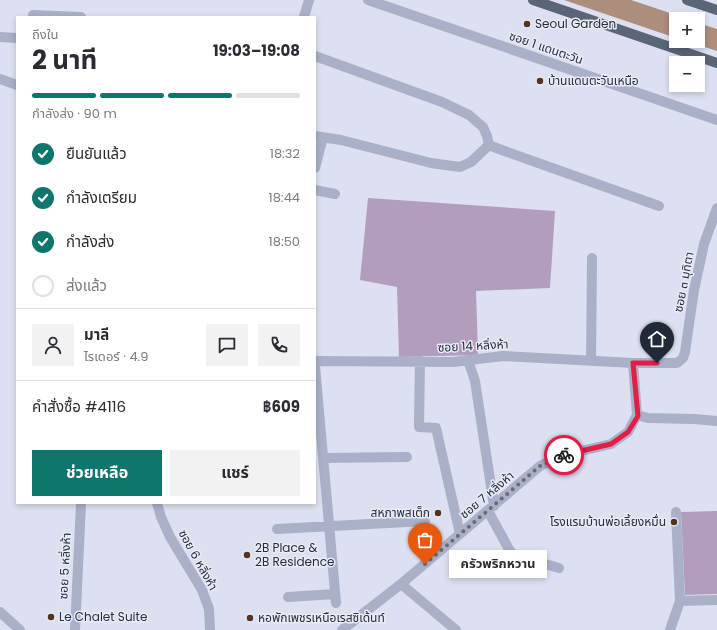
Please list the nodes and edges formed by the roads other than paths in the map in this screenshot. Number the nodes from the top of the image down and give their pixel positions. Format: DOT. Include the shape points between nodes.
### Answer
graph roads {
  1 [pos="309,0"];
  2 [pos="368,0"];
  3 [pos="533,0"];
  4 [pos="687,0"];
  5 [pos="704,3"];
  6 [pos="717,10"];
  7 [pos="33,16"];
  8 [pos="57,16"];
  9 [pos="304,16"];
  10 [pos="0,37"];
  11 [pos="16,38"];
  12 [pos="316,56"];
  13 [pos="717,63"];
  14 [pos="0,79"];
  15 [pos="16,85"];
  16 [pos="717,120"];
  17 [pos="319,136"];
  18 [pos="489,144"];
  19 [pos="316,160"];
  20 [pos="316,190"];
  21 [pos="335,194"];
  22 [pos="659,206"];
  23 [pos="717,208"];
  24 [pos="592,258"];
  25 [pos="468,360"];
  26 [pos="316,361"];
  27 [pos="420,361"];
  28 [pos="591,361"];
  29 [pos="633,363"];
  30 [pos="316,378"];
  31 [pos="638,416"];
  32 [pos="717,421"];
  33 [pos="408,457"];
  34 [pos="323,458"];
  35 [pos="81,504"];
  36 [pos="157,504"];
  37 [pos="491,508"];
  38 [pos="676,512"];
  39 [pos="425,521"];
  40 [pos="329,526"];
  41 [pos="277,529"];
  42 [pos="460,534"];
  43 [pos="559,568"];
  44 [pos="401,584"];
  45 [pos="288,597"];
  46 [pos="717,600"];
  47 [pos="680,601"];
  48 [pos="3,615"];
  49 [pos="7,630"];
  50 [pos="20,630"];
  51 [pos="75,630"];
  52 [pos="210,630"];
  53 [pos="342,630"];
  54 [pos="456,630"];
  55 [pos="670,630"];
  1 -- 9 [label="street"];
  2 -- 16 [label="street, ซอย 1 แดนตะวัน"];
  3 -- 13 [label="main road"];
  4 -- 5 [label="main road"];
  5 -- 6 [label="main road"];
  7 -- 8 [label="street"];
  10 -- 11 [label="street"];
  12 -- 18 [label="street" via="442,102 470,115 483,127"];
  14 -- 15 [label="street"];
  17 -- 18 [label="street" via="431,163 460,167 471,162"];
  17 -- 19 [label="street"];
  18 -- 22 [label="street"];
  20 -- 21 [label="street"];
  23 -- 29 [label="street, ซอย ๓ มุทิตา" via="704,244 683,358 677,363"];
  24 -- 28 [label="street"];
  25 -- 27 [label="street, ซอย 14 หลิ่งห้า"];
  25 -- 28 [label="street, ซอย 14 หลิ่งห้า" via="503,356"];
  25 -- 37 [label="street" via="475,381"];
  26 -- 27 [label="street, ซอย 14 หลิ่งห้า"];
  27 -- 42 [label="street" via="419,427 436,428"];
  28 -- 29 [label="street, ซอย 14 หลิ่งห้า"];
  29 -- 31 [label="street"];
  30 -- 34 [label="street"];
  31 -- 32 [label="street"];
  31 -- 37 [label="street, ซอย 7 หลิ่งห้า" via="628,432 611,444 560,456 540,466"];
  33 -- 34 [label="street"];
  34 -- 40 [label="street"];
  35 -- 51 [label="street, ซอย 5 หลิ่งห้า"];
  36 -- 52 [label="street, ซอย 6 หลิ่งห้า" via="170,537 202,590 209,609"];
  37 -- 42 [label="street, ซอย 7 หลิ่งห้า"];
  37 -- 43 [label="street" via="514,555"];
  38 -- 47 [label="street"];
  39 -- 40 [label="street"];
  40 -- 41 [label="street"];
  40 -- 45 [label="street" via="335,598"];
  42 -- 44 [label="street, ซอย 7 หลิ่งห้า"];
  44 -- 53 [label="street, ซอย 7 หลิ่งห้า"];
  44 -- 54 [label="street"];
  46 -- 47 [label="street"];
  47 -- 55 [label="street"];
  48 -- 49 [label="street"];
  48 -- 50 [label="street"];
}
